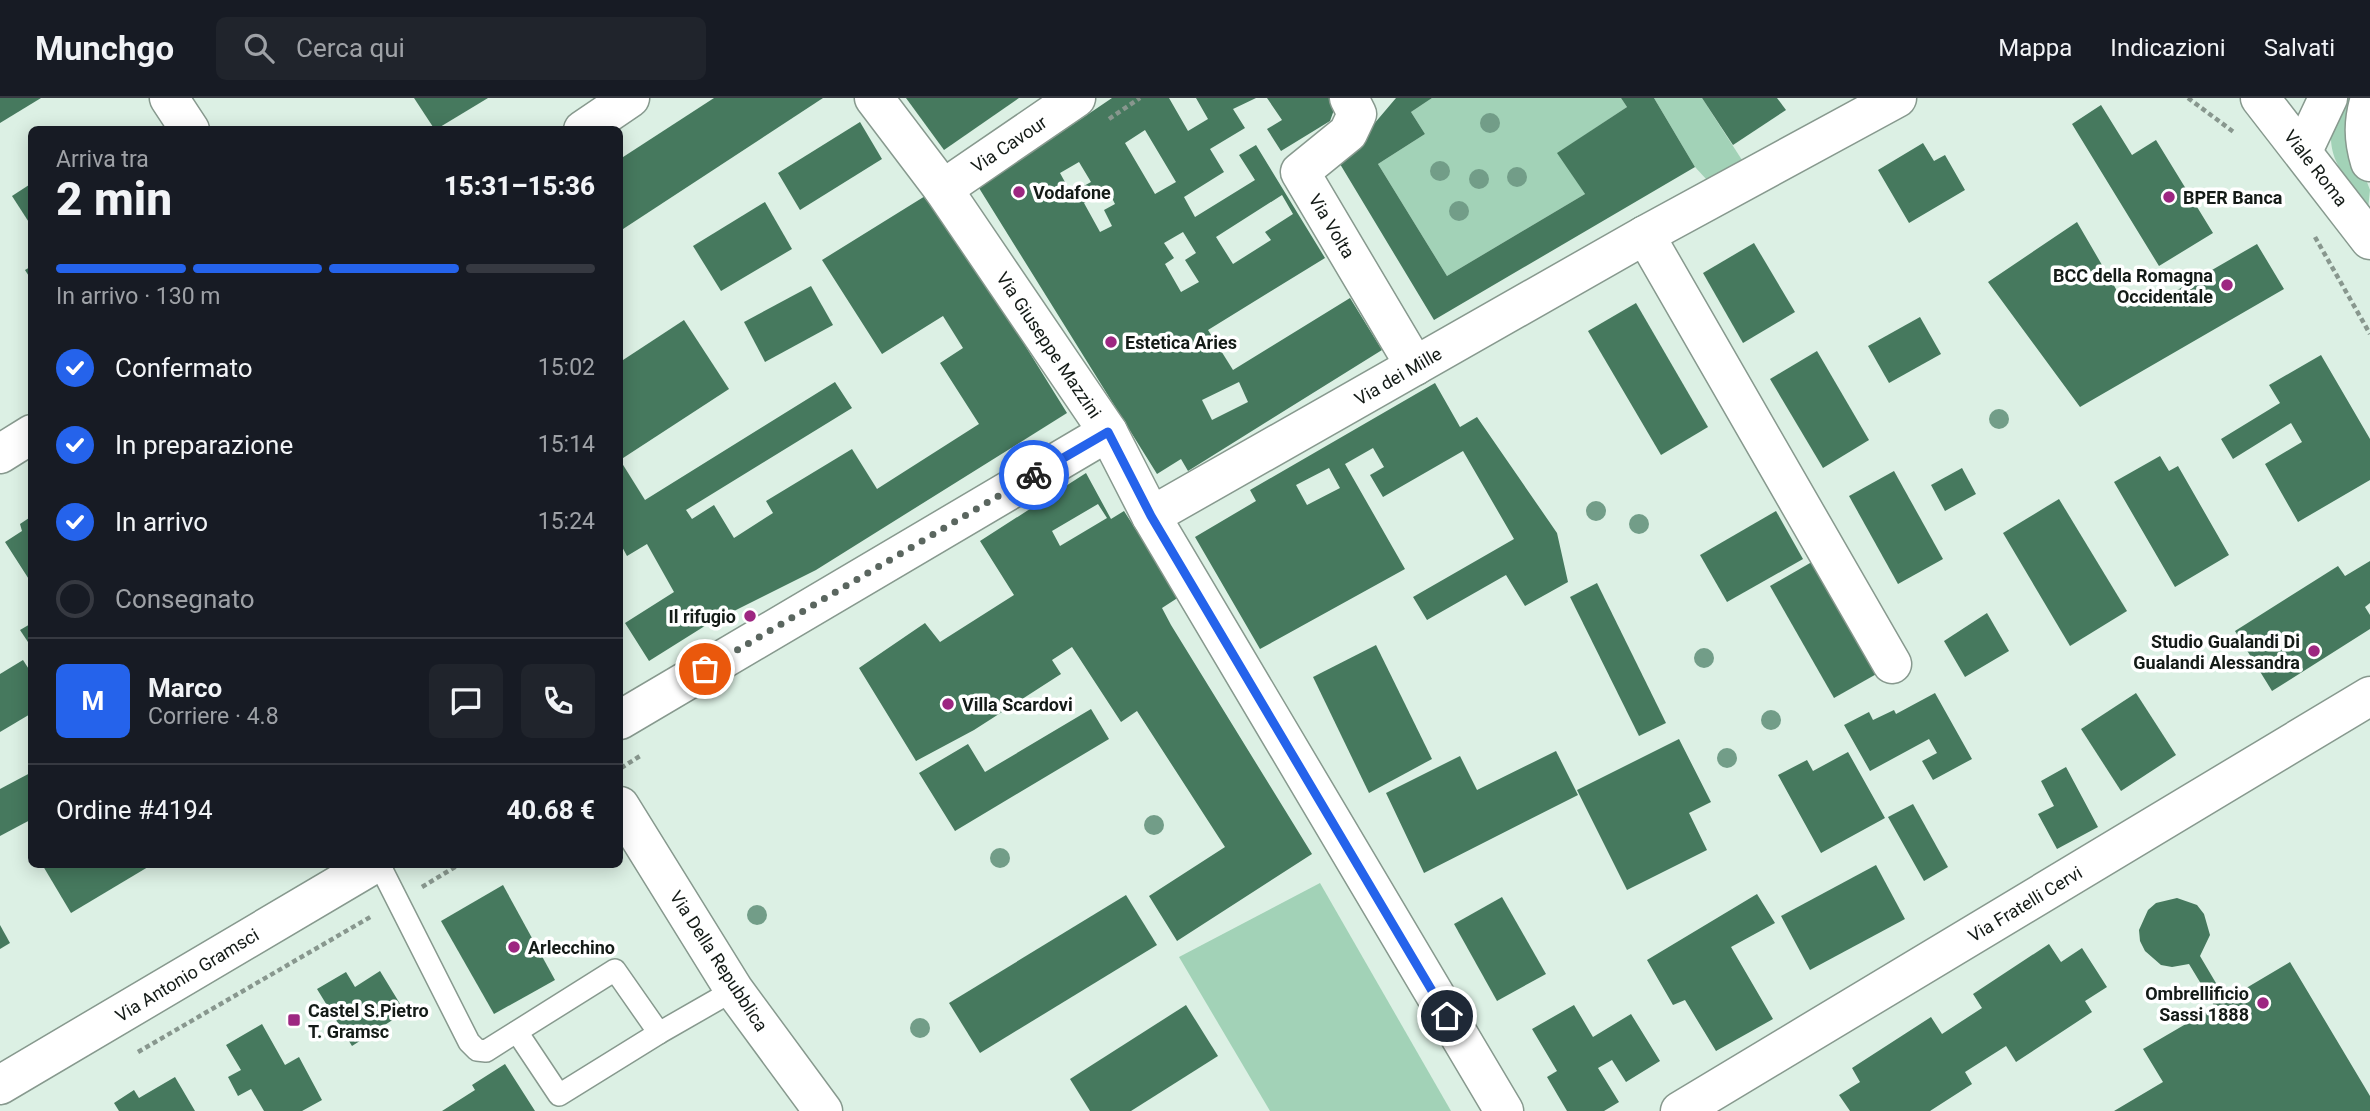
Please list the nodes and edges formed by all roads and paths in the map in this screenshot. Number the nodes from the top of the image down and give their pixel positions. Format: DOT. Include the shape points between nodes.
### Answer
graph roads {
  1 [pos="169,98"];
  2 [pos="629,98"];
  3 [pos="874,98"];
  4 [pos="1076,98"];
  5 [pos="1349,98"];
  6 [pos="1897,98"];
  7 [pos="2188,98"];
  8 [pos="2260,98"];
  9 [pos="2329,98"];
  10 [pos="2370,98"];
  11 [pos="187,126"];
  12 [pos="589,126"];
  13 [pos="2244,144"];
  14 [pos="2303,151"];
  15 [pos="2370,162"];
  16 [pos="943,189"];
  17 [pos="2312,231"];
  18 [pos="1645,235"];
  19 [pos="2370,240"];
  20 [pos="2370,334"];
  21 [pos="1415,366"];
  22 [pos="1108,432"];
  23 [pos="28,436"];
  24 [pos="0,454"];
  25 [pos="1151,516"];
  26 [pos="1892,664"];
  27 [pos="2370,696"];
  28 [pos="623,718"];
  29 [pos="623,811"];
  30 [pos="366,868"];
  31 [pos="381,868"];
  32 [pos="453,868"];
  33 [pos="398,901"];
  34 [pos="734,989"];
  35 [pos="517,1032"];
  36 [pos="659,1033"];
  37 [pos="133,1055"];
  38 [pos="0,1085"];
  39 [pos="823,1111"];
  40 [pos="1504,1111"];
  41 [pos="1680,1111"];
  1 -- 11 [label="street"];
  2 -- 12 [label="street"];
  3 -- 16 [label="street, Via Giuseppe Mazzini"];
  4 -- 16 [label="street, Via Cavour"];
  5 -- 21 [label="street, Via Volta" via="1357,114 1348,133 1300,172"];
  6 -- 18 [label="street, Via dei Mille"];
  7 -- 13 [label="path"];
  8 -- 14 [label="street, Viale Roma"];
  9 -- 14 [label="street"];
  10 -- 15 [label="street" via="2364,141"];
  14 -- 19 [label="street, Viale Roma"];
  16 -- 22 [label="street, Via Giuseppe Mazzini"];
  17 -- 20 [label="path"];
  18 -- 21 [label="street, Via dei Mille"];
  18 -- 26 [label="street"];
  21 -- 25 [label="street, Via dei Mille"];
  22 -- 25 [label="street, Via Giuseppe Mazzini"];
  22 -- 28 [label="street"];
  23 -- 24 [label="street"];
  25 -- 40 [label="street, Via Giuseppe Mazzini"];
  27 -- 41 [label="street, Via Fratelli Cervi"];
  29 -- 34 [label="street, Via Della Repubblica"];
  30 -- 38 [label="street, Via Antonio Gramsci"];
  31 -- 33 [label="lane"];
  32 -- 33 [label="path"];
  33 -- 35 [label="lane" via="469,1042 485,1051"];
  33 -- 37 [label="path"];
  34 -- 36 [label="lane"];
  34 -- 39 [label="street, Via Della Repubblica"];
  35 -- 36 [label="lane" via="615,971"];
  35 -- 36 [label="lane" via="559,1095"];
}
